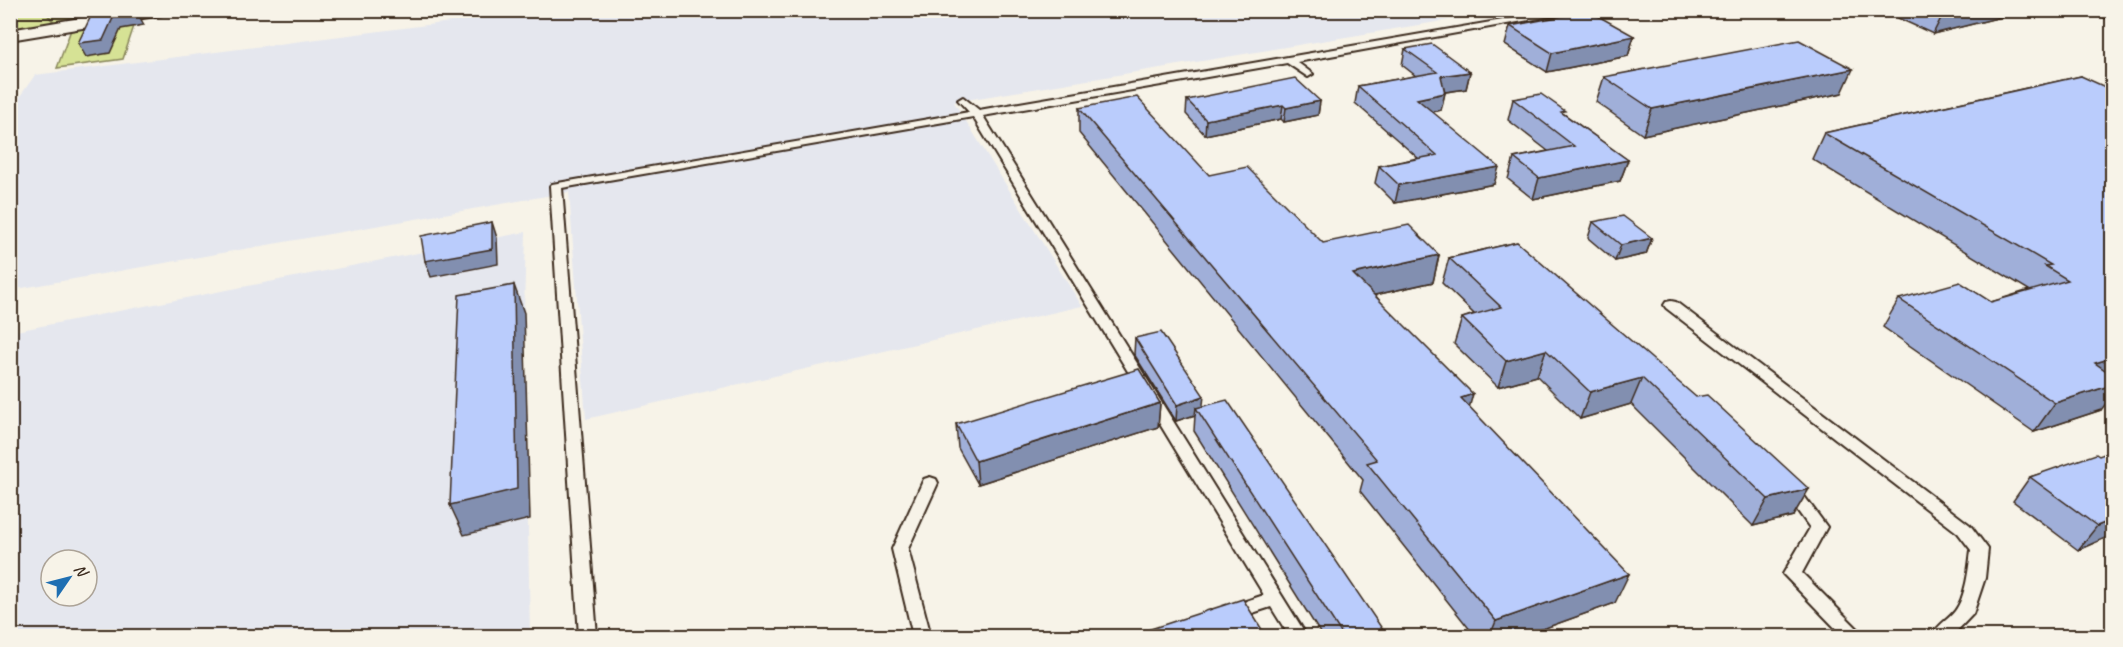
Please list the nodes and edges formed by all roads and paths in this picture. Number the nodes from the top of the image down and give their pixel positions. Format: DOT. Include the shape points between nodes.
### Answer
graph roads {
  1 [pos="161,10"];
  2 [pos="1580,10"];
  3 [pos="134,13"];
  4 [pos="17,34"];
  5 [pos="1289,60"];
  6 [pos="1308,74"];
  7 [pos="963,100"];
  8 [pos="976,113"];
  9 [pos="1671,305"];
  10 [pos="1783,479"];
  11 [pos="930,483"];
  12 [pos="1275,599"];
  13 [pos="1218,618"];
  14 [pos="588,636"];
  15 [pos="922,636"];
  16 [pos="1298,636"];
  17 [pos="1854,636"];
  18 [pos="1941,636"];
  1 -- 3 [label="street"];
  2 -- 5 [label="lane"];
  3 -- 4 [label="street"];
  5 -- 6 [label="lane"];
  5 -- 8 [label="lane"];
  7 -- 8 [label="lane"];
  8 -- 12 [label="lane"];
  8 -- 14 [label="lane" via="556,186"];
  9 -- 18 [label="lane" via="1970,535 1980,549 1976,578 1964,614"];
  10 -- 17 [label="lane" via="1819,527 1792,574"];
  11 -- 15 [label="lane" via="900,549"];
  12 -- 13 [label="lane"];
  12 -- 16 [label="lane"];
}
